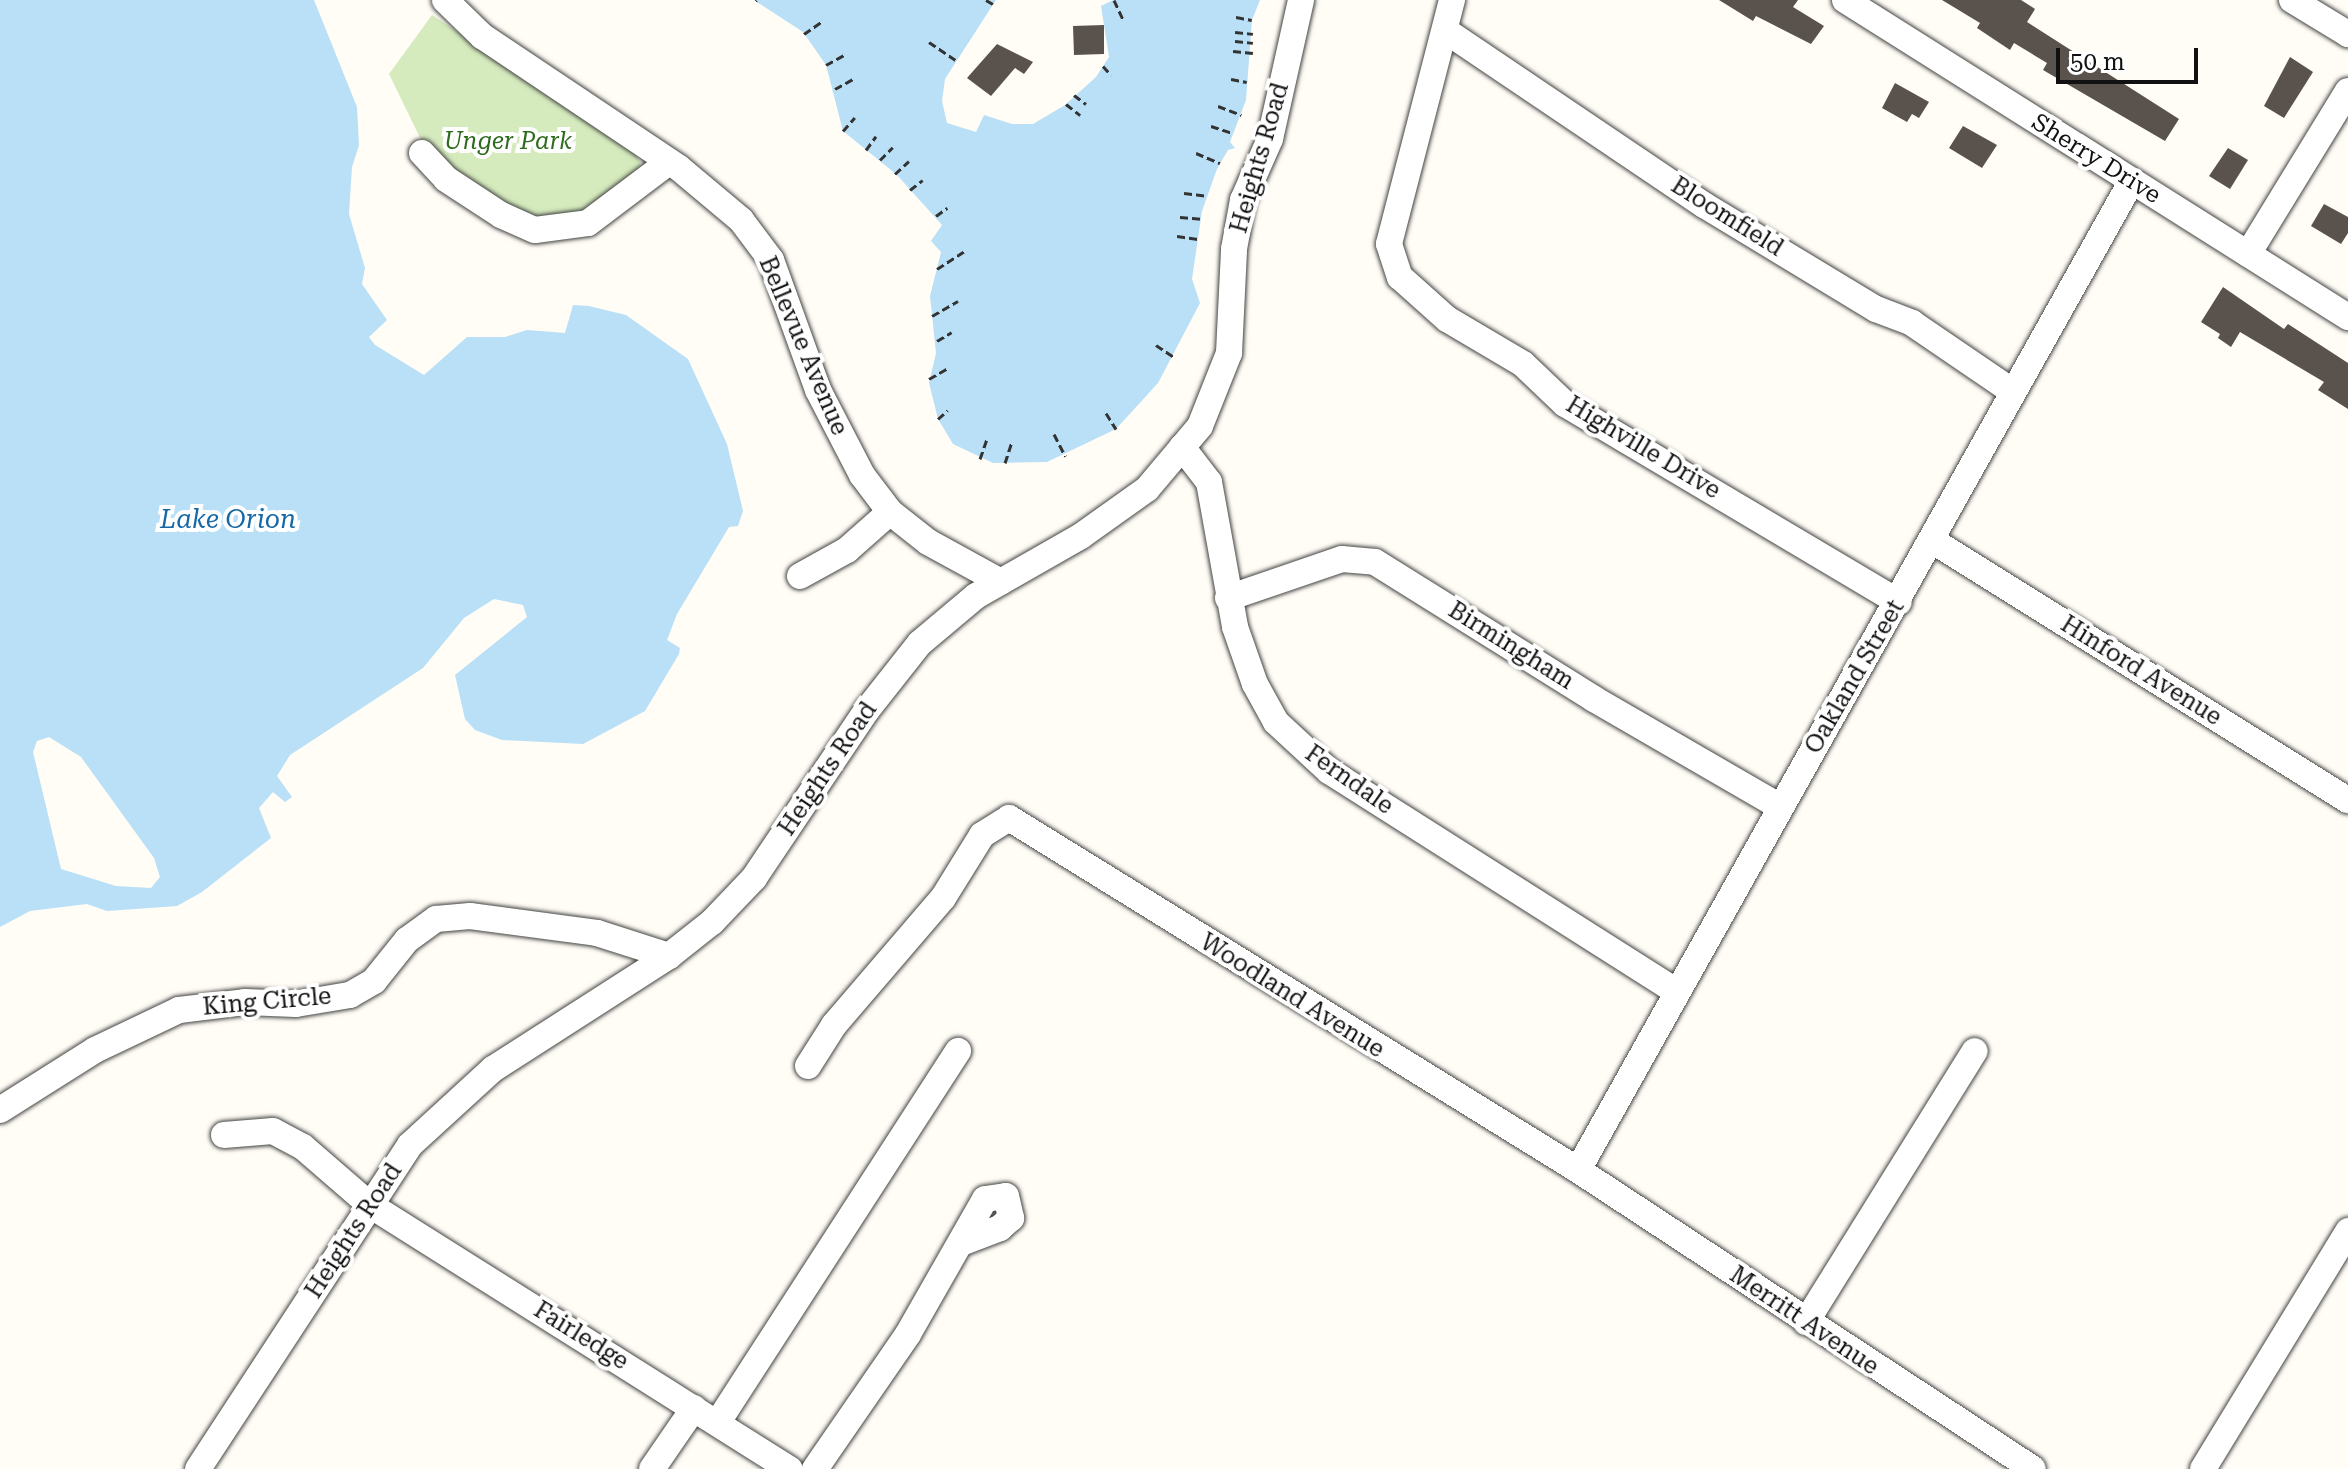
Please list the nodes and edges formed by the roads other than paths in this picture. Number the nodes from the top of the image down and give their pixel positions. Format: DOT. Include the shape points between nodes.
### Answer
graph roads {
  1 [pos="445,0"];
  2 [pos="1301,0"];
  3 [pos="1452,0"];
  4 [pos="1845,0"];
  5 [pos="2292,0"];
  6 [pos="1446,31"];
  7 [pos="2348,34"];
  8 [pos="2348,91"];
  9 [pos="422,153"];
  10 [pos="669,162"];
  11 [pos="2131,182"];
  12 [pos="2248,254"];
  13 [pos="2348,317"];
  14 [pos="2013,392"];
  15 [pos="1182,447"];
  16 [pos="890,512"];
  17 [pos="1933,541"];
  18 [pos="800,576"];
  19 [pos="1001,582"];
  20 [pos="1228,598"];
  21 [pos="1899,602"];
  22 [pos="2348,800"];
  23 [pos="1780,807"];
  24 [pos="669,956"];
  25 [pos="1676,991"];
  26 [pos="958,1051"];
  27 [pos="1975,1051"];
  28 [pos="808,1066"];
  29 [pos="0,1110"];
  30 [pos="224,1135"];
  31 [pos="1578,1170"];
  32 [pos="370,1205"];
  33 [pos="2348,1231"];
  34 [pos="961,1243"];
  35 [pos="1806,1322"];
  36 [pos="694,1408"];
  37 [pos="718,1422"];
  38 [pos="198,1469"];
  39 [pos="652,1469"];
  40 [pos="790,1469"];
  41 [pos="815,1469"];
  42 [pos="2033,1469"];
  43 [pos="2203,1469"];
  1 -- 10 [label="street, Bellevue Avenue" via="482,36"];
  2 -- 15 [label="street, Heights Road" via="1270,139 1243,200 1234,249 1229,353 1216,396"];
  3 -- 6 [label="street"];
  4 -- 11 [label="street, Sherry Drive"];
  5 -- 7 [label="street"];
  6 -- 14 [label="street, Bloomfield" via="1704,205 1876,309 1912,323"];
  6 -- 21 [label="street, Highville Drive" via="1389,244 1400,277 1447,319 1523,364 1565,404"];
  8 -- 12 [label="street"];
  9 -- 10 [label="street" via="446,179 535,230 588,223"];
  10 -- 16 [label="street, Bellevue Avenue" via="741,220 771,260 836,432"];
  11 -- 12 [label="street, Sherry Drive"];
  11 -- 14 [label="street, Oakland Street"];
  12 -- 13 [label="street, Sherry Drive"];
  14 -- 17 [label="street, Oakland Street"];
  15 -- 19 [label="street, Heights Road" via="1147,489 1081,536"];
  15 -- 20 [label="street, Ferndale" via="1209,482"];
  16 -- 18 [label="street" via="847,550"];
  16 -- 19 [label="street, Bellevue Avenue" via="928,542"];
  17 -- 21 [label="street, Oakland Street"];
  17 -- 22 [label="street, Hinford Avenue"];
  19 -- 24 [label="street, Heights Road" via="955,611 920,643 859,721 754,878"];
  20 -- 23 [label="street, Birmingham" via="1342,559 1375,562 1619,715"];
  20 -- 25 [label="street, Ferndale" via="1255,684 1276,722 1329,771"];
  21 -- 23 [label="street, Oakland Street"];
  23 -- 25 [label="street, Oakland Street"];
  24 -- 29 [label="street, King Circle" via="597,933 470,916 436,919 407,940 374,981 350,995 296,1004 245,1002 179,1010 95,1050"];
  24 -- 32 [label="street, Heights Road" via="493,1069 410,1145"];
  25 -- 31 [label="street, Oakland Street"];
  26 -- 37 [label="street"];
  27 -- 35 [label="street"];
  28 -- 31 [label="street, Woodland Avenue" via="834,1025 943,898 982,835 1009,818"];
  30 -- 32 [label="street, Fairledge" via="273,1131 303,1147"];
  31 -- 35 [label="street, Merritt Avenue"];
  32 -- 36 [label="street, Fairledge"];
  32 -- 38 [label="street, Heights Road"];
  33 -- 43 [label="street"];
  34 -- 41 [label="street" via="908,1334"];
  35 -- 42 [label="street, Merritt Avenue"];
  36 -- 37 [label="street, Fairledge"];
  36 -- 39 [label="street"];
  37 -- 40 [label="street, Fairledge"];
}
